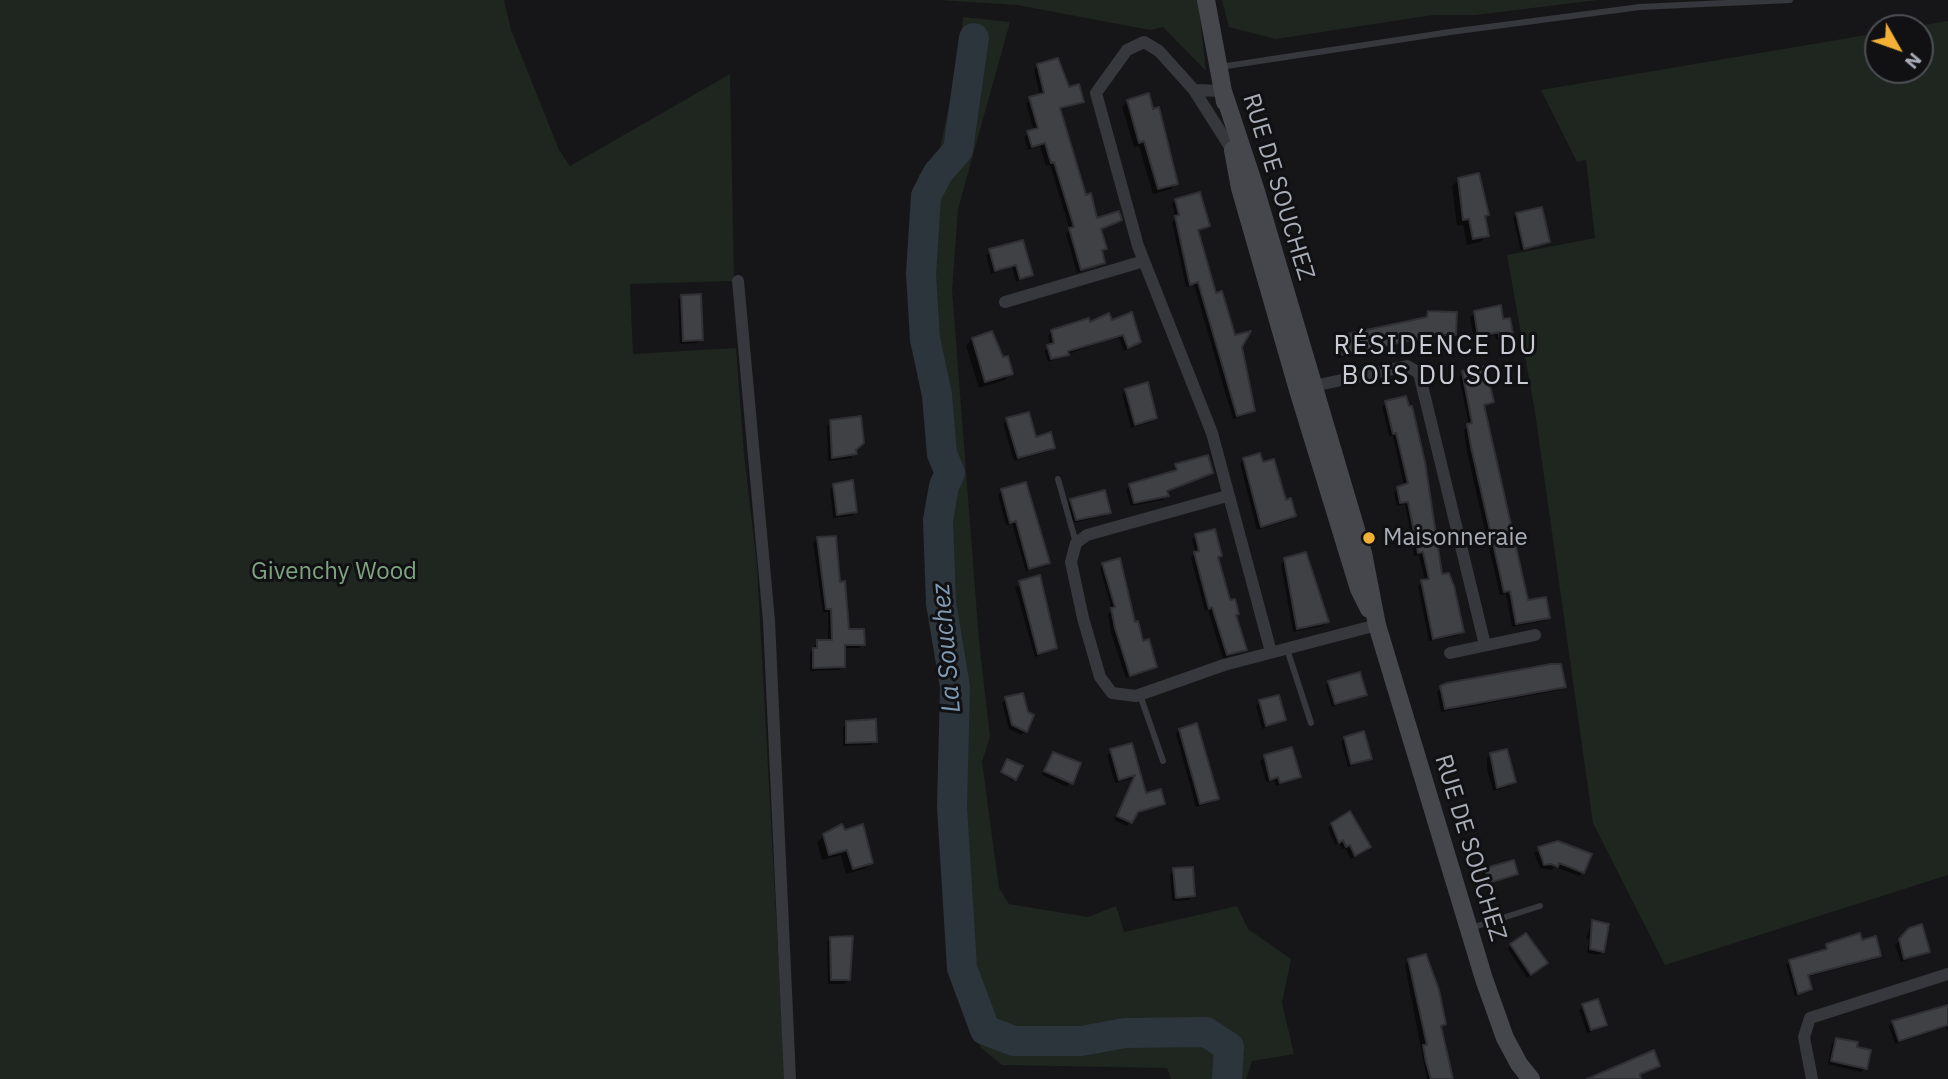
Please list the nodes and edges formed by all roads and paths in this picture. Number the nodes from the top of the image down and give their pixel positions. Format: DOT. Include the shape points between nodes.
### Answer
graph roads {
  1 [pos="1206,0"];
  2 [pos="1790,0"];
  3 [pos="1218,67"];
  4 [pos="1194,90"];
  5 [pos="1223,91"];
  6 [pos="1232,150"];
  7 [pos="1144,261"];
  8 [pos="738,281"];
  9 [pos="1005,302"];
  10 [pos="1305,388"];
  11 [pos="1058,479"];
  12 [pos="1227,496"];
  13 [pos="1076,543"];
  14 [pos="1377,625"];
  15 [pos="1535,635"];
  16 [pos="1485,645"];
  17 [pos="1287,648"];
  18 [pos="1271,652"];
  19 [pos="1450,653"];
  20 [pos="1140,695"];
  21 [pos="1311,723"];
  22 [pos="1163,761"];
  23 [pos="1540,906"];
  24 [pos="1469,929"];
  25 [pos="1948,974"];
  26 [pos="790,1079"];
  27 [pos="1531,1079"];
  28 [pos="1812,1079"];
  1 -- 3 [label="main road"];
  2 -- 3 [label="lane" via="1640,7"];
  3 -- 5 [label="main road"];
  4 -- 5 [label="street"];
  4 -- 6 [label="street"];
  4 -- 7 [label="street" via="1144,42 1134,45 1096,93"];
  5 -- 6 [label="main road, RUE DE SOUCHEZ"];
  5 -- 10 [label="main road, RUE DE SOUCHEZ" via="1255,188"];
  6 -- 10 [label="main road, RUE DE SOUCHEZ"];
  7 -- 9 [label="street"];
  7 -- 12 [label="street" via="1212,433"];
  8 -- 26 [label="street" via="769,621"];
  10 -- 14 [label="main road, RUE DE SOUCHEZ" via="1359,589"];
  10 -- 16 [label="street" via="1406,366 1419,373"];
  11 -- 13 [label="lane"];
  12 -- 13 [label="street" via="1087,535"];
  12 -- 18 [label="street"];
  13 -- 20 [label="street" via="1071,562 1100,677 1112,693"];
  14 -- 17 [label="street"];
  14 -- 24 [label="main road, RUE DE SOUCHEZ"];
  15 -- 16 [label="street"];
  16 -- 19 [label="street"];
  17 -- 18 [label="street"];
  17 -- 21 [label="lane"];
  18 -- 20 [label="street"];
  20 -- 22 [label="lane"];
  23 -- 24 [label="lane"];
  24 -- 27 [label="main road, RUE DE SOUCHEZ" via="1505,1038"];
  25 -- 28 [label="street" via="1810,1018 1804,1037"];
}
